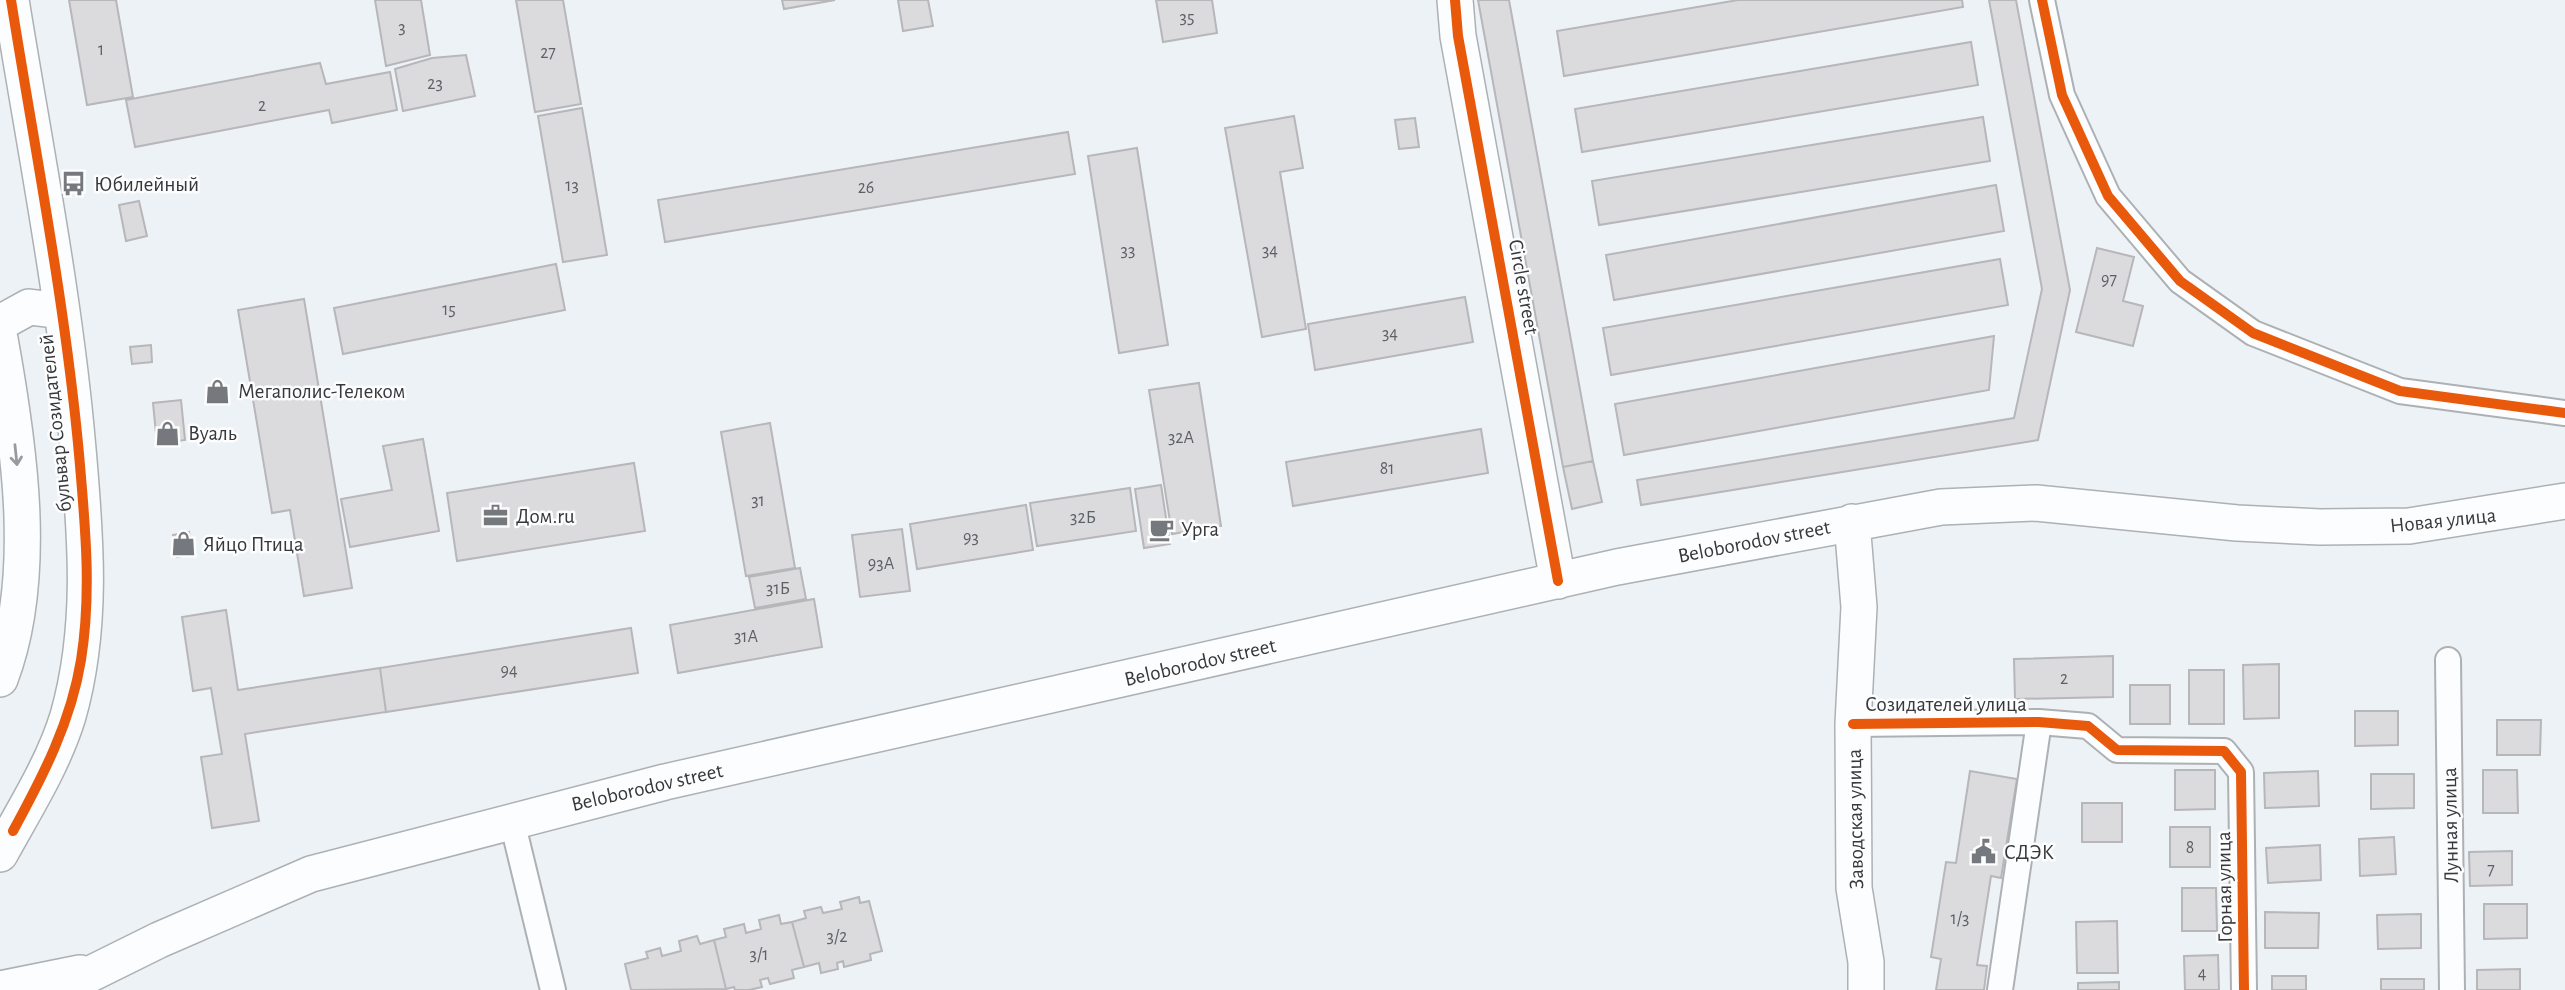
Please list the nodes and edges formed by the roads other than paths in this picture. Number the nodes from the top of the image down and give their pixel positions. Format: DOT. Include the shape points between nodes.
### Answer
graph roads {
  1 [pos="10,0"];
  2 [pos="1455,0"];
  3 [pos="2042,0"];
  4 [pos="62,311"];
  5 [pos="0,323"];
  6 [pos="0,339"];
  7 [pos="2565,413"];
  8 [pos="2565,501"];
  9 [pos="1852,522"];
  10 [pos="2320,527"];
  11 [pos="1558,581"];
  12 [pos="2448,660"];
  13 [pos="0,679"];
  14 [pos="2039,722"];
  15 [pos="1853,723"];
  16 [pos="512,821"];
  17 [pos="6,842"];
  18 [pos="108,966"];
  19 [pos="0,989"];
  20 [pos="58,990"];
  21 [pos="553,990"];
  22 [pos="1866,990"];
  23 [pos="2000,990"];
  24 [pos="2244,990"];
  25 [pos="2452,990"];
  1 -- 4 [label="main road, бульвар Созидателей"];
  2 -- 11 [label="main road, Circle street"];
  3 -- 7 [label="street" via="2062,95 2108,196 2180,281 2253,333 2400,391"];
  4 -- 5 [label="main road" via="29,307"];
  4 -- 17 [label="main road, бульвар Созидателей" via="86,529 81,660 67,718 43,776"];
  6 -- 13 [label="main road, бульвар Созидателей, one-way" via="23,520 18,602"];
  8 -- 10 [label="main road, Новая улица" via="2409,526"];
  9 -- 10 [label="main road, Beloborodov street" via="1941,507 2036,503"];
  9 -- 11 [label="main road, Beloborodov street"];
  9 -- 15 [label="main road, Заводская улица" via="1859,607"];
  11 -- 16 [label="main road, Beloborodov street" via="665,782"];
  12 -- 25 [label="street, Лунная улица"];
  14 -- 15 [label="street, Созидателей улица"];
  14 -- 23 [label="street, Созидателей улица"];
  14 -- 24 [label="street, Горная улица" via="2088,726 2117,750 2219,749 2239,766"];
  15 -- 22 [label="main road, Заводская улица" via="1854,888"];
  16 -- 18 [label="main road, Beloborodov street" via="310,874"];
  16 -- 21 [label="street"];
  18 -- 19 [label="main road, Beloborodov street"];
  18 -- 20 [label="main road, Beloborodov street"];
}
